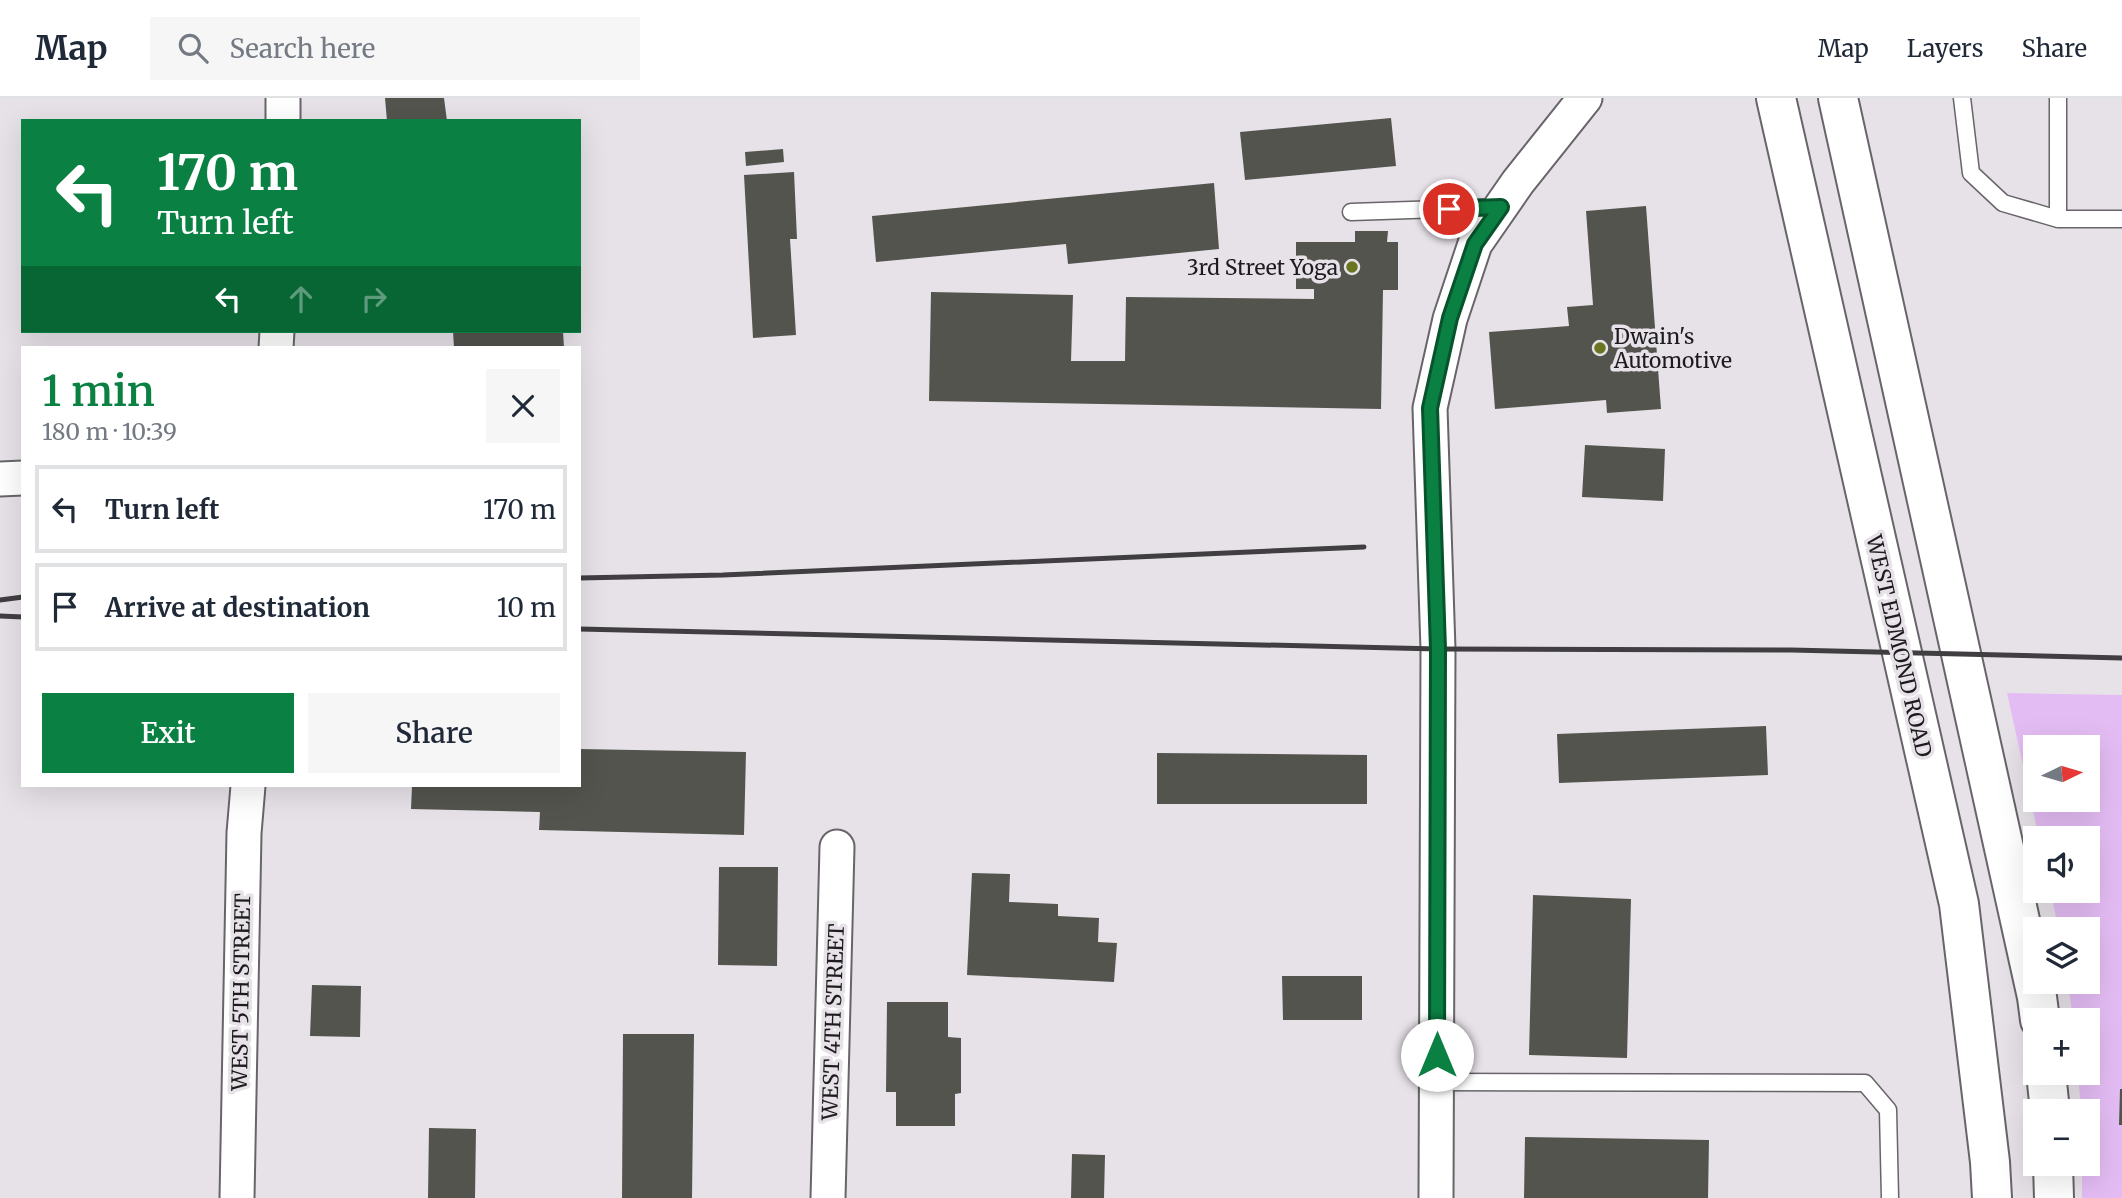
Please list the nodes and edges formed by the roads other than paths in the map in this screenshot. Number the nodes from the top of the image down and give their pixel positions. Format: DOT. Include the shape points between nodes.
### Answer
graph roads {
  1 [pos="283,98"];
  2 [pos="1585,98"];
  3 [pos="1776,98"];
  4 [pos="1838,98"];
  5 [pos="1962,98"];
  6 [pos="2058,98"];
  7 [pos="283,119"];
  8 [pos="1501,207"];
  9 [pos="1351,212"];
  10 [pos="2058,219"];
  11 [pos="2122,219"];
  12 [pos="21,478"];
  13 [pos="0,479"];
  14 [pos="248,787"];
  15 [pos="838,847"];
  16 [pos="2038,1008"];
  17 [pos="1437,1082"];
  18 [pos="2053,1176"];
  19 [pos="237,1198"];
  20 [pos="828,1198"];
  21 [pos="1436,1198"];
  22 [pos="1890,1198"];
  23 [pos="1992,1198"];
  24 [pos="2054,1198"];
  1 -- 7 [label="street"];
  2 -- 8 [label="street"];
  3 -- 23 [label="main road, WEST EDMOND ROAD" via="1959,904"];
  4 -- 16 [label="main road"];
  5 -- 10 [label="lane" via="1971,173 2003,203"];
  6 -- 10 [label="lane"];
  8 -- 9 [label="lane"];
  8 -- 17 [label="street" via="1475,244 1450,318 1430,408 1438,649"];
  10 -- 11 [label="lane"];
  12 -- 13 [label="street"];
  14 -- 19 [label="street, WEST 5TH STREET"];
  15 -- 20 [label="street, WEST 4TH STREET"];
  17 -- 21 [label="street"];
  17 -- 22 [label="lane" via="1865,1083 1888,1110"];
  18 -- 24 [label="main road"];
}
